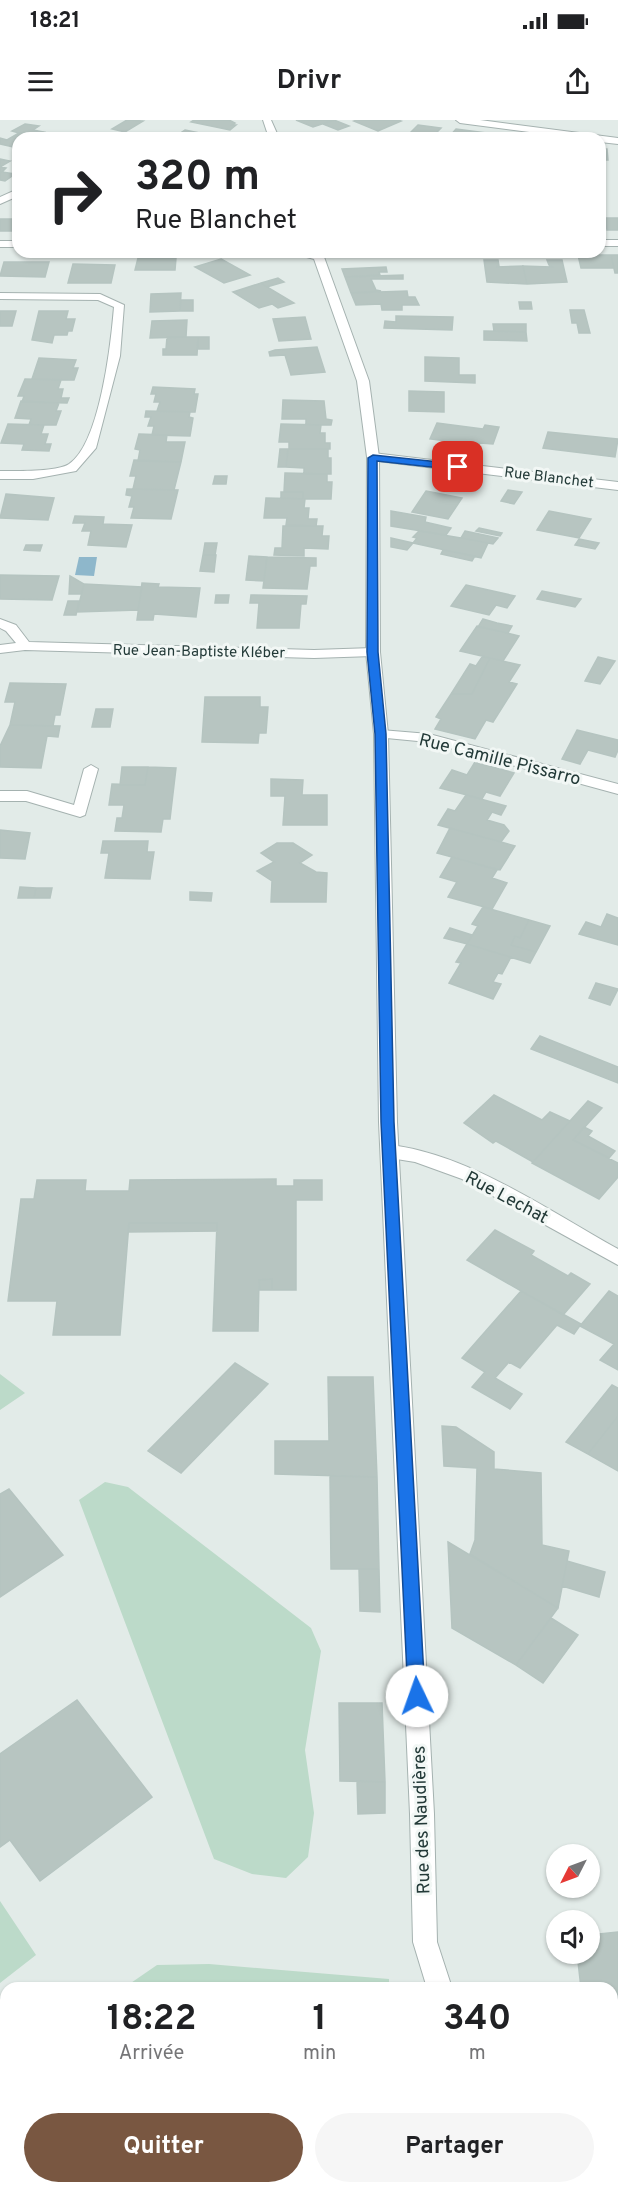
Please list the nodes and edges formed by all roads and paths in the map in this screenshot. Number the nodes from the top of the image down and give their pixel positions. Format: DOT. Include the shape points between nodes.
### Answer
graph roads {
  1 [pos="459,120"];
  2 [pos="552,132"];
  3 [pos="319,258"];
  4 [pos="0,296"];
  5 [pos="373,458"];
  6 [pos="0,475"];
  7 [pos="618,486"];
  8 [pos="0,623"];
  9 [pos="25,646"];
  10 [pos="0,649"];
  11 [pos="373,652"];
  12 [pos="381,734"];
  13 [pos="91,769"];
  14 [pos="618,789"];
  15 [pos="0,795"];
  16 [pos="390,1152"];
  17 [pos="618,1258"];
  18 [pos="438,1982"];
  1 -- 2 [label="street"];
  3 -- 5 [label="street, Rue des Naudières" via="363,381"];
  4 -- 6 [label="street" via="100,297 119,305 115,356 92,446 72,468 33,476"];
  5 -- 7 [label="street, Rue Blanchet"];
  5 -- 11 [label="street, Rue des Naudières"];
  8 -- 9 [label="street" via="11,628"];
  9 -- 10 [label="street, Rue Jean-Baptiste Kléber"];
  9 -- 11 [label="street, Rue Jean-Baptiste Kléber" via="314,654"];
  11 -- 12 [label="street, Rue des Naudières"];
  12 -- 14 [label="street, Rue Camille Pissarro" via="429,738"];
  12 -- 16 [label="street, Rue des Naudières"];
  13 -- 15 [label="street" via="80,812 27,796"];
  16 -- 17 [label="street, Rue Lechat" via="417,1155 468,1174"];
  16 -- 18 [label="street, Rue des Naudières" via="425,1942"];
}
